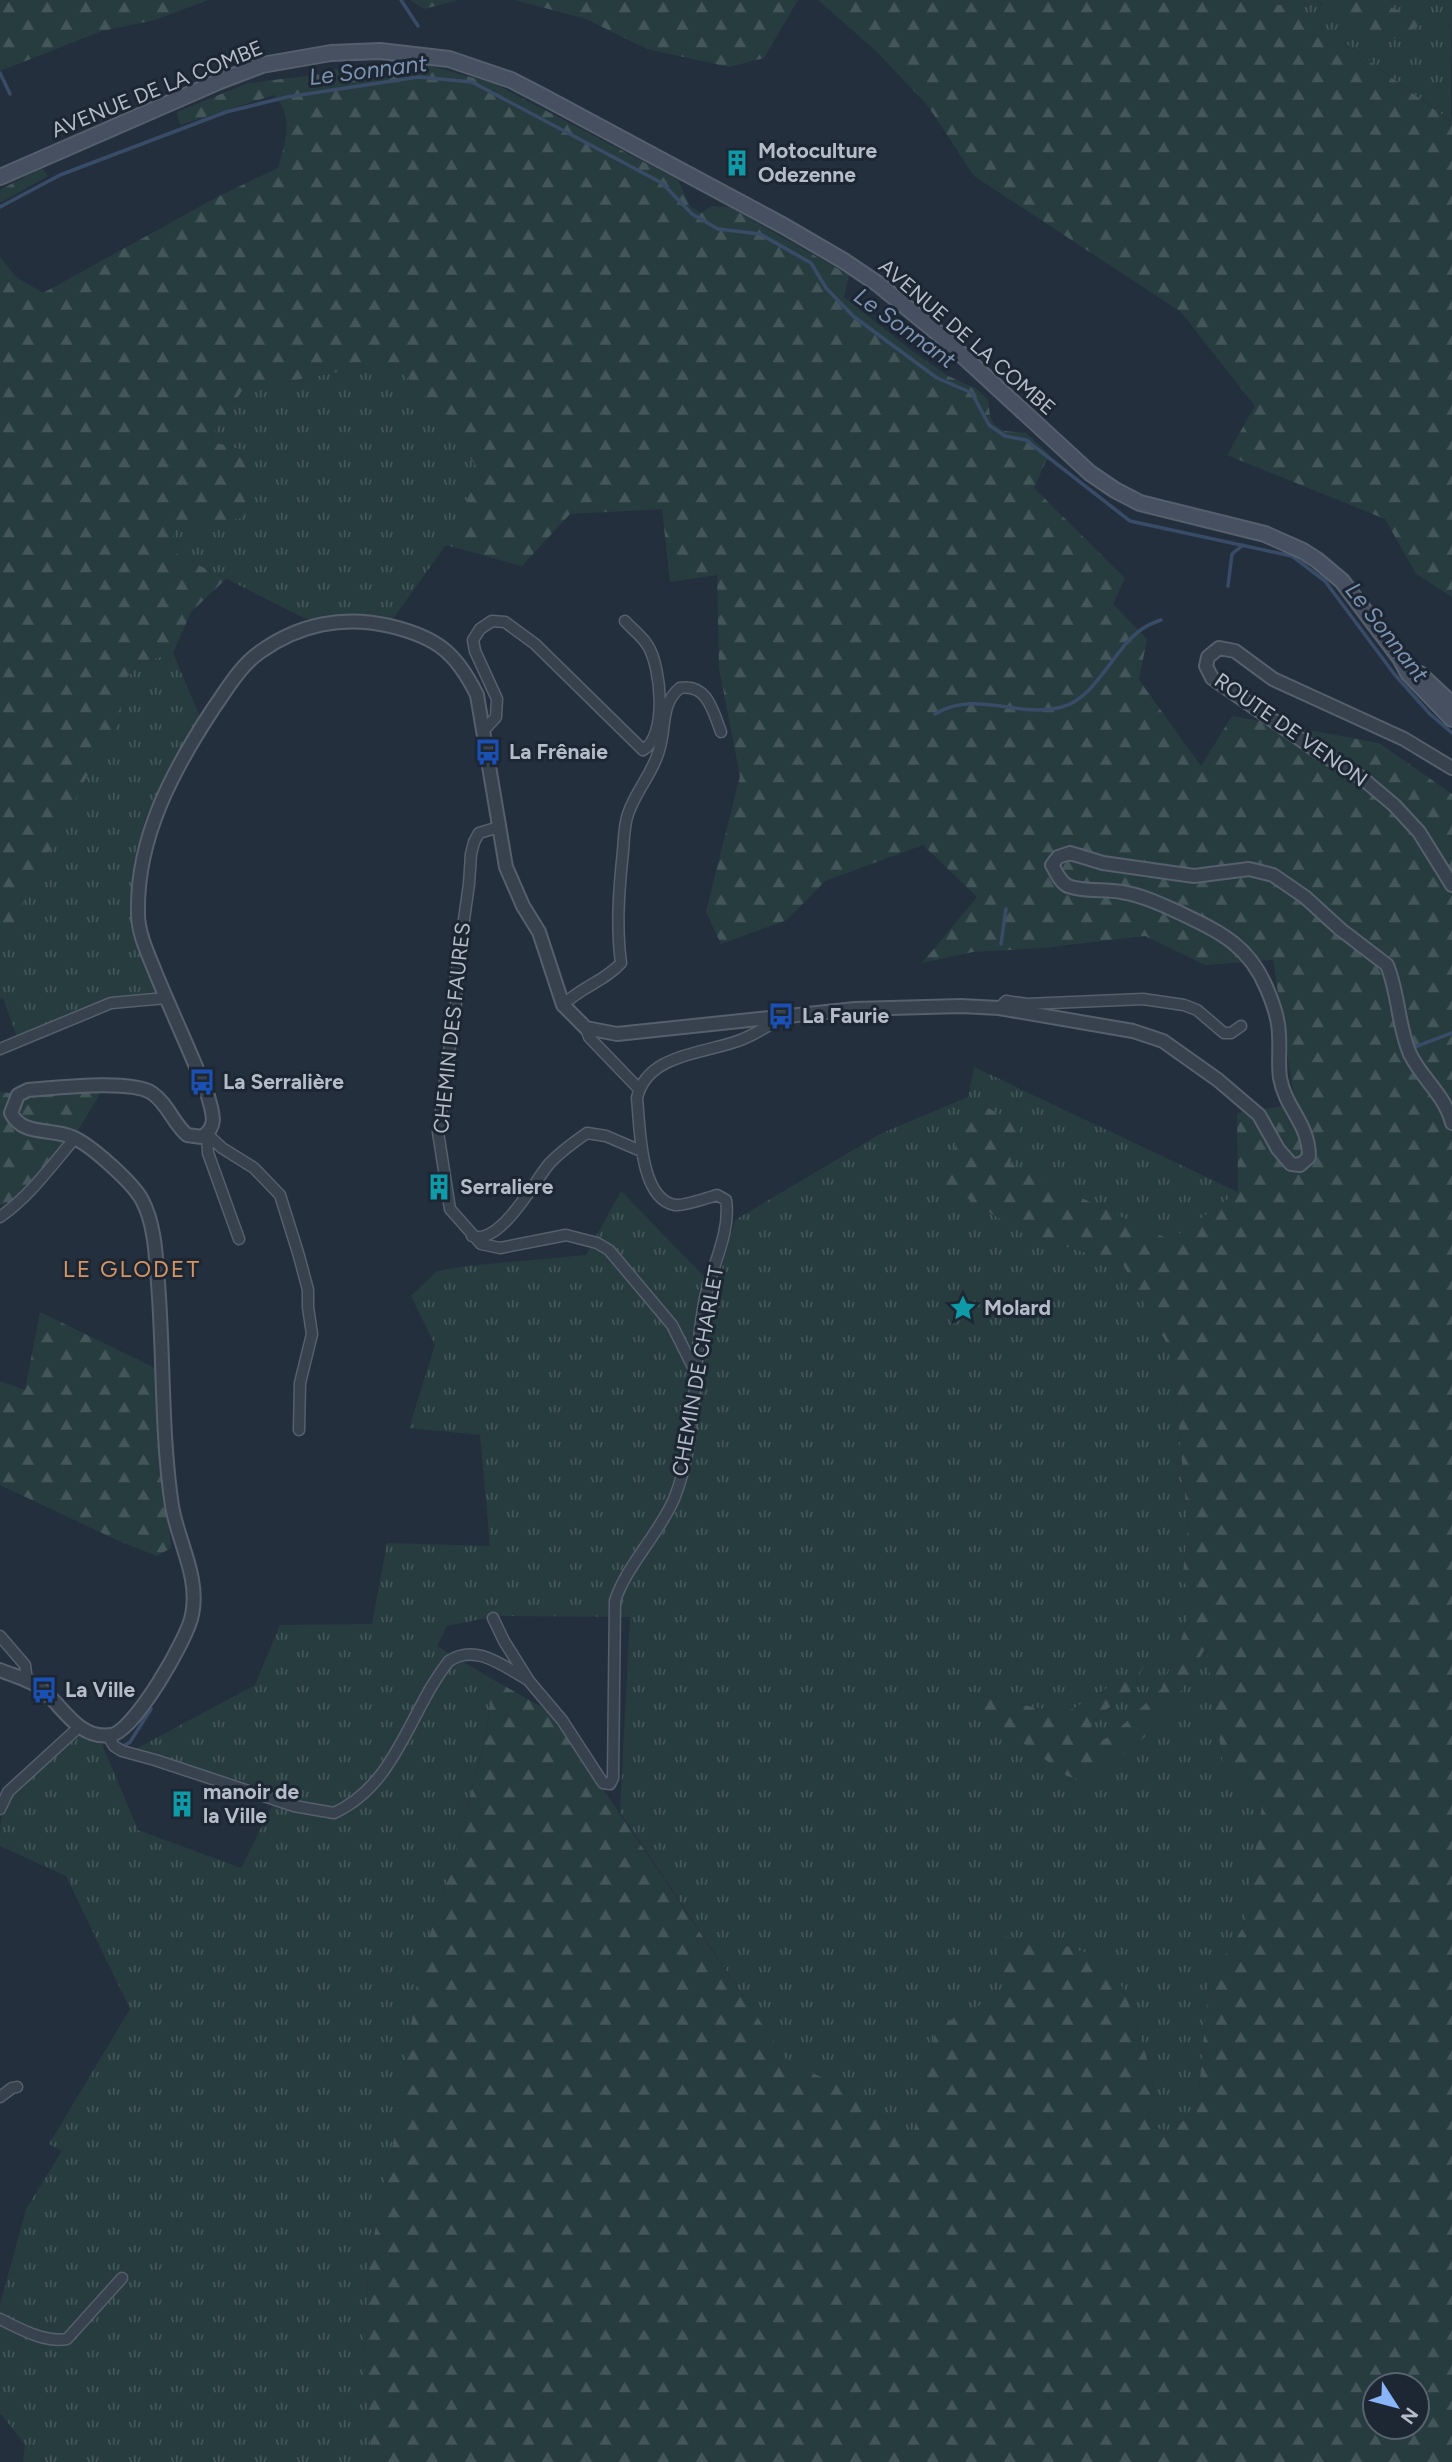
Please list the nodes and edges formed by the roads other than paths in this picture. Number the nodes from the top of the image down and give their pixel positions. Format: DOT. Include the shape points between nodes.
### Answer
graph roads {
  1 [pos="0,177"];
  2 [pos="625,621"];
  3 [pos="1400,658"];
  4 [pos="1452,704"];
  5 [pos="1452,719"];
  6 [pos="484,730"];
  7 [pos="721,732"];
  8 [pos="1452,768"];
  9 [pos="499,827"];
  10 [pos="1452,885"];
  11 [pos="166,998"];
  12 [pos="563,1005"];
  13 [pos="999,1008"];
  14 [pos="774,1017"];
  15 [pos="1241,1026"];
  16 [pos="586,1028"];
  17 [pos="0,1049"];
  18 [pos="639,1089"];
  19 [pos="1452,1123"];
  20 [pos="207,1134"];
  21 [pos="75,1138"];
  22 [pos="641,1151"];
  23 [pos="15,1207"];
  24 [pos="0,1210"];
  25 [pos="0,1217"];
  26 [pos="472,1236"];
  27 [pos="239,1239"];
  28 [pos="696,1372"];
  29 [pos="299,1430"];
  30 [pos="494,1618"];
  31 [pos="0,1636"];
  32 [pos="0,1670"];
  33 [pos="27,1681"];
  34 [pos="529,1681"];
  35 [pos="79,1727"];
  36 [pos="108,1736"];
  37 [pos="0,1809"];
  38 [pos="17,2087"];
  39 [pos="0,2096"];
  40 [pos="122,2278"];
  41 [pos="0,2319"];
  1 -- 3 [label="main road, AVENUE DE LA COMBE" via="262,65 331,53 380,51 449,59 485,71 542,96 844,261 939,334 1081,465 1115,490 1140,503 1265,534 1303,551 1342,581"];
  2 -- 6 [label="street" via="648,645 659,675 661,700 649,747 643,750 535,644 505,622 492,621 473,640 497,699 496,717"];
  3 -- 4 [label="main road"];
  3 -- 5 [label="main road" via="1408,673"];
  6 -- 9 [label="street"];
  6 -- 11 [label="street" via="477,695 466,672 443,647 401,629 349,621 322,623 294,632 258,653 233,679 172,779 140,868 138,917"];
  7 -- 12 [label="street" via="709,702 696,688 680,688 670,696 660,746 627,817 617,932 621,963"];
  8 -- 10 [label="street, ROUTE DE VENON" via="1404,739 1273,678 1235,651 1219,648 1208,657 1206,666 1212,678 1362,778 1394,806 1419,832"];
  9 -- 12 [label="street" via="506,867 538,932"];
  9 -- 26 [label="street, CHEMIN DES FAURES" via="479,833 471,855 438,1132 450,1209"];
  11 -- 17 [label="street" via="111,1003"];
  11 -- 20 [label="street" via="208,1096 214,1125"];
  12 -- 16 [label="street"];
  13 -- 14 [label="street" via="889,1007"];
  13 -- 15 [label="street" via="1006,1001 1143,999 1197,1010 1224,1033"];
  13 -- 19 [label="street" via="1133,1031 1163,1041 1259,1115 1278,1149 1291,1164 1300,1165 1309,1157 1309,1142 1287,1100 1281,1081 1277,1019 1251,961 1223,933 1137,895 1067,886 1052,865 1070,853 1103,863 1194,876 1249,869 1283,880 1387,965 1410,1055 1441,1096"];
  14 -- 16 [label="street" via="617,1034"];
  14 -- 18 [label="street" via="772,1023 742,1040 658,1067"];
  16 -- 18 [label="street" via="589,1037"];
  18 -- 22 [label="street, CHEMIN DE CHARLET"];
  20 -- 21 [label="street" via="187,1135 151,1092 133,1086 28,1090 18,1096 11,1113 16,1123"];
  20 -- 27 [label="street" via="208,1153"];
  20 -- 29 [label="street" via="254,1168 280,1195 299,1256 312,1334 300,1383"];
  21 -- 23 [label="street"];
  21 -- 36 [label="street" via="131,1186 146,1213 157,1275 173,1508 194,1592 188,1630 156,1687 122,1731"];
  22 -- 26 [label="street" via="587,1133 549,1165 498,1228 485,1236"];
  22 -- 28 [label="street, CHEMIN DE CHARLET" via="651,1183 670,1204 679,1206 717,1195 726,1200 729,1215 705,1298"];
  23 -- 24 [label="street"];
  23 -- 25 [label="street"];
  26 -- 28 [label="street" via="481,1244 500,1248 566,1235 609,1250 672,1325"];
  28 -- 34 [label="street, CHEMIN DE CHARLET" via="691,1436 677,1489 615,1601 613,1778 609,1785 603,1783 562,1720"];
  30 -- 34 [label="street"];
  31 -- 33 [label="street" via="25,1665"];
  32 -- 33 [label="street"];
  33 -- 35 [label="street" via="44,1690"];
  34 -- 36 [label="street" via="475,1653 449,1661 385,1771 359,1797 334,1813 294,1806 122,1751"];
  35 -- 36 [label="street"];
  35 -- 37 [label="street" via="8,1792"];
  38 -- 39 [label="street"];
  40 -- 41 [label="street" via="67,2339 52,2340"];
}
